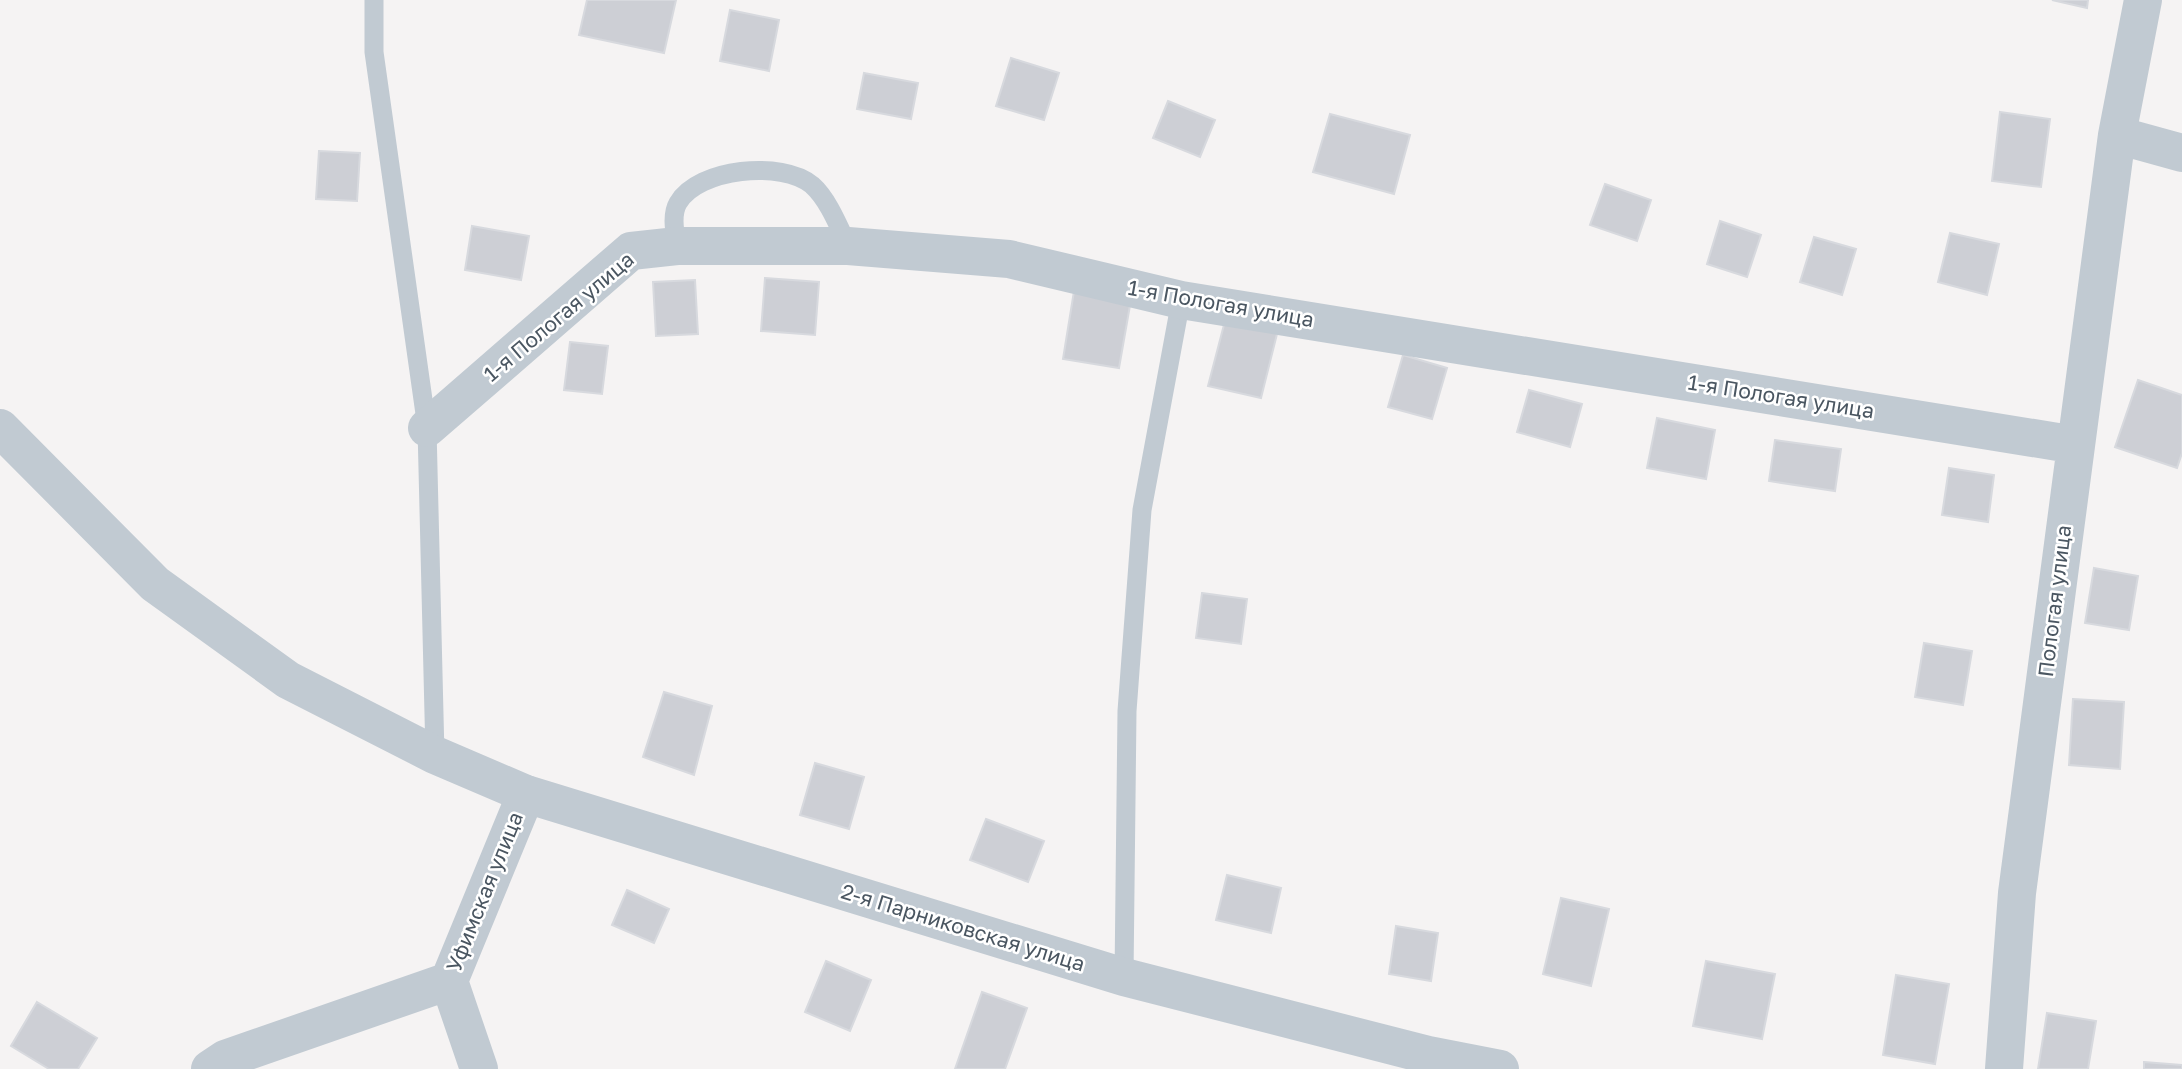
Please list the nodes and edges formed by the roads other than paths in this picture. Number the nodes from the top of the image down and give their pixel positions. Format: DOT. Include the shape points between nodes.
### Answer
graph roads {
  1 [pos="374,0"];
  2 [pos="2143,0"];
  3 [pos="2118,135"];
  4 [pos="2182,153"];
  5 [pos="677,246"];
  6 [pos="848,246"];
  7 [pos="1181,300"];
  8 [pos="0,428"];
  9 [pos="427,428"];
  10 [pos="2076,445"];
  11 [pos="435,755"];
  12 [pos="526,794"];
  13 [pos="1124,978"];
  14 [pos="449,981"];
  15 [pos="209,1069"];
  16 [pos="479,1069"];
  17 [pos="1500,1069"];
  18 [pos="2004,1069"];
  1 -- 9 [label="lane" via="374,52"];
  2 -- 3 [label="street, Пологая улица"];
  3 -- 4 [label="street"];
  3 -- 10 [label="street, Пологая улица"];
  5 -- 6 [label="street, 1-я Пологая улица"];
  5 -- 6 [label="lane" via="678,204 699,182 744,171 781,171 812,185 834,215"];
  5 -- 9 [label="street, 1-я Пологая улица" via="631,251"];
  6 -- 7 [label="street, 1-я Пологая улица" via="1009,259"];
  7 -- 10 [label="street, 1-я Пологая улица"];
  7 -- 13 [label="lane" via="1142,510 1127,711"];
  8 -- 11 [label="street, 2-я Парниковская улица" via="155,584 288,680"];
  9 -- 11 [label="lane"];
  10 -- 18 [label="street, Пологая улица" via="2017,892"];
  11 -- 12 [label="street, 2-я Парниковская улица"];
  12 -- 13 [label="street, 2-я Парниковская улица"];
  12 -- 14 [label="street, Уфимская улица"];
  13 -- 17 [label="street, 2-я Парниковская улица"];
  14 -- 15 [label="street" via="225,1059"];
  14 -- 16 [label="street, Уфимская улица"];
}
